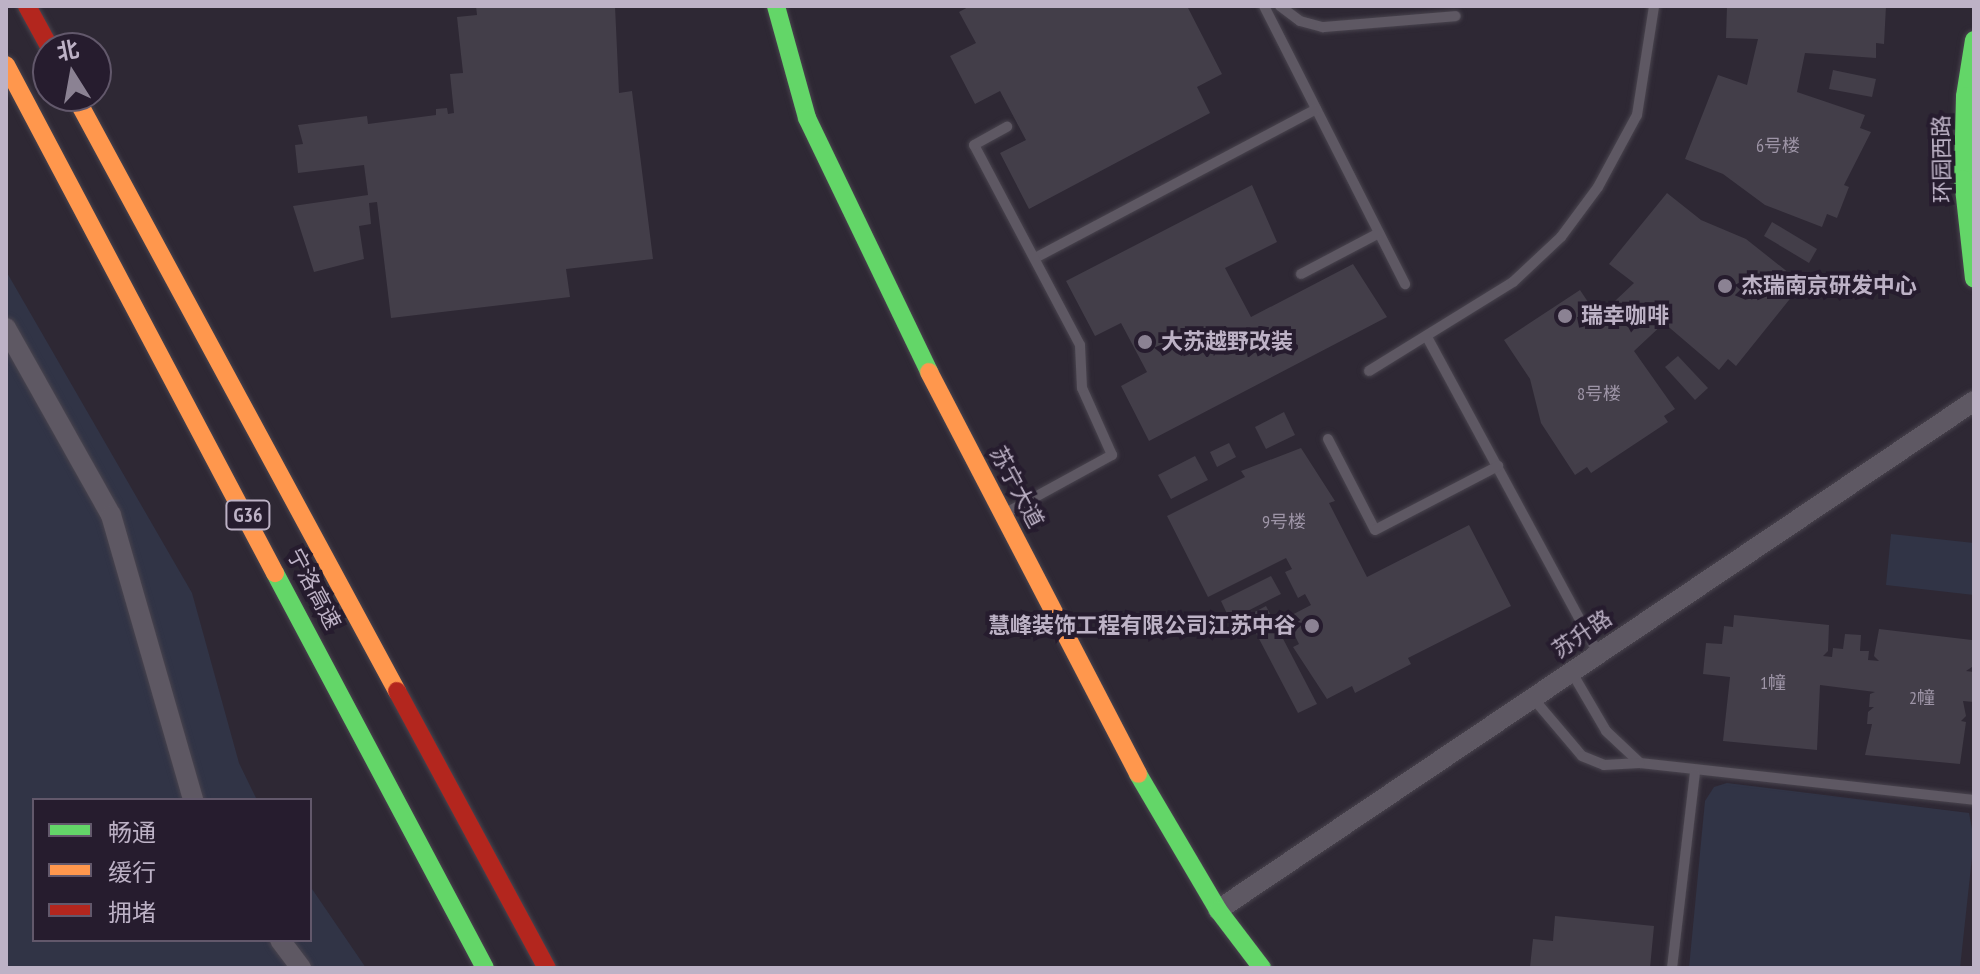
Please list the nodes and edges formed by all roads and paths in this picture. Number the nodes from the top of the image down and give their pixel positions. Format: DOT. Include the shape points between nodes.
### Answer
graph roads {
  1 [pos="27,6"];
  2 [pos="776,6"];
  3 [pos="1264,6"];
  4 [pos="1280,6"];
  5 [pos="1654,6"];
  6 [pos="1456,16"];
  7 [pos="41,32"];
  8 [pos="1974,40"];
  9 [pos="6,65"];
  10 [pos="1316,109"];
  11 [pos="84,112"];
  12 [pos="1007,127"];
  13 [pos="1969,175"];
  14 [pos="1970,207"];
  15 [pos="1379,233"];
  16 [pos="1035,258"];
  17 [pos="1301,274"];
  18 [pos="1974,278"];
  19 [pos="1405,284"];
  20 [pos="6,328"];
  21 [pos="1427,337"];
  22 [pos="1369,371"];
  23 [pos="1974,401"];
  24 [pos="1328,439"];
  25 [pos="1498,466"];
  26 [pos="1004,514"];
  27 [pos="1598,653"];
  28 [pos="1571,671"];
  29 [pos="1532,697"];
  30 [pos="1640,763"];
  31 [pos="1695,773"];
  32 [pos="192,798"];
  33 [pos="1974,800"];
  34 [pos="1218,910"];
  35 [pos="282,942"];
  36 [pos="301,968"];
  37 [pos="485,968"];
  38 [pos="547,968"];
  39 [pos="1262,968"];
  40 [pos="1672,968"];
  1 -- 7 [label="main road"];
  2 -- 26 [label="main road, 苏宁大道" via="807,118 844,207"];
  3 -- 10 [label="lane"];
  4 -- 6 [label="lane" via="1300,21 1323,27"];
  5 -- 21 [label="lane" via="1637,115 1598,187 1561,237 1513,282"];
  8 -- 13 [label="main road, 环园西路" via="1965,96"];
  9 -- 37 [label="main road, 宁洛高速 / G36"];
  10 -- 15 [label="lane"];
  10 -- 16 [label="lane"];
  11 -- 38 [label="main road, 宁洛高速 / G36"];
  12 -- 16 [label="lane" via="974,145"];
  13 -- 14 [label="main road, 环园西路"];
  14 -- 18 [label="main road, 环园西路"];
  15 -- 17 [label="lane"];
  15 -- 19 [label="lane"];
  16 -- 26 [label="lane" via="1080,345 1082,388 1112,455"];
  20 -- 32 [label="street" via="111,515"];
  21 -- 22 [label="lane"];
  21 -- 25 [label="lane"];
  23 -- 27 [label="street, 苏升路"];
  24 -- 25 [label="lane" via="1375,530"];
  25 -- 27 [label="lane"];
  26 -- 34 [label="main road, 苏宁大道" via="1139,775"];
  27 -- 28 [label="street, 苏升路"];
  28 -- 29 [label="street, 苏升路"];
  28 -- 30 [label="lane" via="1606,731"];
  29 -- 30 [label="lane" via="1582,756 1604,765"];
  29 -- 34 [label="street, 苏升路"];
  30 -- 31 [label="lane"];
  31 -- 33 [label="lane"];
  31 -- 40 [label="lane"];
  34 -- 39 [label="main road, 苏宁大道"];
  35 -- 36 [label="street"];
}
